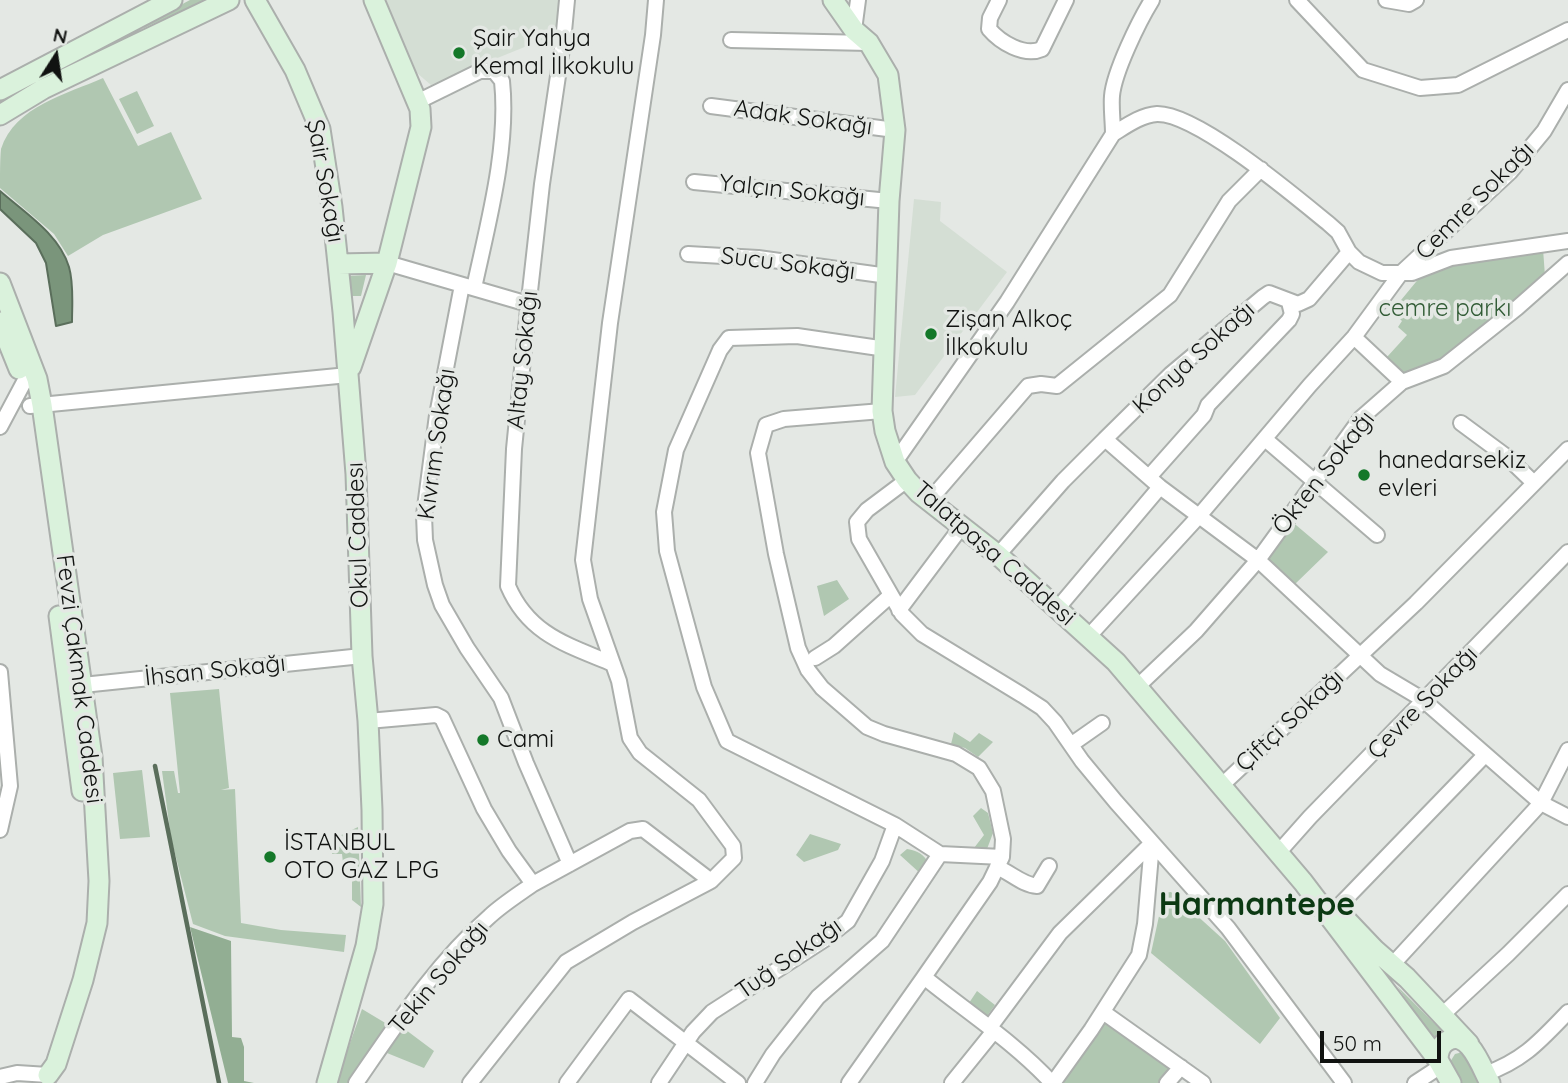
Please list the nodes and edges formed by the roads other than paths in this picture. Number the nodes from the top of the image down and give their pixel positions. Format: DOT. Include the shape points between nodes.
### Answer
graph roads {
  1 [pos="172,0"];
  2 [pos="231,0"];
  3 [pos="247,0"];
  4 [pos="255,0"];
  5 [pos="374,0"];
  6 [pos="566,0"];
  7 [pos="656,0"];
  8 [pos="833,0"];
  9 [pos="858,0"];
  10 [pos="999,0"];
  11 [pos="1066,0"];
  12 [pos="1152,0"];
  13 [pos="1297,0"];
  14 [pos="1386,0"];
  15 [pos="1416,0"];
  16 [pos="155,6"];
  17 [pos="1568,30"];
  18 [pos="862,36"];
  19 [pos="732,40"];
  20 [pos="0,90"];
  21 [pos="1568,90"];
  22 [pos="417,102"];
  23 [pos="711,106"];
  24 [pos="2,116"];
  25 [pos="895,130"];
  26 [pos="1113,134"];
  27 [pos="1261,169"];
  28 [pos="694,182"];
  29 [pos="890,201"];
  30 [pos="1568,241"];
  31 [pos="1349,252"];
  32 [pos="688,254"];
  33 [pos="1568,262"];
  34 [pos="387,263"];
  35 [pos="338,264"];
  36 [pos="1401,274"];
  37 [pos="888,276"];
  38 [pos="0,284"];
  39 [pos="468,286"];
  40 [pos="1289,302"];
  41 [pos="528,304"];
  42 [pos="4,319"];
  43 [pos="1354,337"];
  44 [pos="886,349"];
  45 [pos="348,375"];
  46 [pos="24,382"];
  47 [pos="1402,382"];
  48 [pos="36,405"];
  49 [pos="882,411"];
  50 [pos="1461,423"];
  51 [pos="0,426"];
  52 [pos="1105,439"];
  53 [pos="1265,439"];
  54 [pos="1568,449"];
  55 [pos="895,462"];
  56 [pos="907,480"];
  57 [pos="1314,481"];
  58 [pos="1154,482"];
  59 [pos="1534,483"];
  60 [pos="929,501"];
  61 [pos="1199,516"];
  62 [pos="962,526"];
  63 [pos="1377,535"];
  64 [pos="1568,552"];
  65 [pos="998,555"];
  66 [pos="1258,560"];
  67 [pos="891,596"];
  68 [pos="1057,609"];
  69 [pos="899,610"];
  70 [pos="1088,636"];
  71 [pos="1359,655"];
  72 [pos="362,656"];
  73 [pos="815,658"];
  74 [pos="613,664"];
  75 [pos="0,673"];
  76 [pos="76,686"];
  77 [pos="1137,687"];
  78 [pos="1424,701"];
  79 [pos="368,721"];
  80 [pos="1101,723"];
  81 [pos="1072,744"];
  82 [pos="1568,750"];
  83 [pos="1485,755"];
  84 [pos="1220,786"];
  85 [pos="5,787"];
  86 [pos="1541,803"];
  87 [pos="1568,817"];
  88 [pos="895,825"];
  89 [pos="0,830"];
  90 [pos="1152,843"];
  91 [pos="1278,853"];
  92 [pos="940,854"];
  93 [pos="1000,862"];
  94 [pos="570,864"];
  95 [pos="1049,866"];
  96 [pos="711,881"];
  97 [pos="1303,882"];
  98 [pos="533,884"];
  99 [pos="1568,894"];
  100 [pos="1336,909"];
  101 [pos="1392,965"];
  102 [pos="924,977"];
  103 [pos="1103,1012"];
  104 [pos="1568,1012"];
  105 [pos="1441,1016"];
  106 [pos="992,1029"];
  107 [pos="687,1044"];
  108 [pos="1469,1044"];
  109 [pos="1440,1063"];
  110 [pos="1181,1067"];
  111 [pos="0,1077"];
  112 [pos="47,1079"];
  113 [pos="1487,1079"];
  114 [pos="327,1083"];
  115 [pos="356,1083"];
  116 [pos="470,1083"];
  117 [pos="567,1083"];
  118 [pos="659,1083"];
  119 [pos="738,1083"];
  120 [pos="755,1083"];
  121 [pos="849,1083"];
  122 [pos="952,1083"];
  123 [pos="1053,1083"];
  124 [pos="1167,1083"];
  125 [pos="1203,1083"];
  126 [pos="1344,1083"];
  127 [pos="1415,1083"];
  128 [pos="1451,1083"];
  1 -- 16 [label="main road"];
  2 -- 3 [label="main road"];
  2 -- 24 [label="main road" via="43,89"];
  4 -- 35 [label="main road, Şair Sokağı" via="318,122"];
  5 -- 22 [label="main road, Okul Caddesı"];
  6 -- 41 [label="street, Altay Sokağı"];
  7 -- 74 [label="street" via="610,323 583,560 590,599"];
  8 -- 18 [label="main road, Talatpaşa Caddesi"];
  9 -- 18 [label="street"];
  10 -- 11 [label="street" via="989,29 997,38 1035,51 1042,49"];
  12 -- 26 [label="street" via="1140,18 1112,93"];
  13 -- 17 [label="street" via="1363,70 1420,88 1458,85"];
  14 -- 15 [label="street" via="1409,4"];
  16 -- 20 [label="main road"];
  18 -- 19 [label="street"];
  18 -- 25 [label="main road, Talatpaşa Caddesi" via="888,75"];
  21 -- 36 [label="street, Cemre Sokağı" via="1544,131 1510,172"];
  22 -- 34 [label="main road, Okul Caddesı" via="421,127"];
  22 -- 39 [label="street, Kıvrım Sokağı" via="480,71 494,71 502,81 494,206"];
  23 -- 25 [label="street, Adak Sokağı"];
  25 -- 29 [label="main road, Talatpaşa Caddesi"];
  26 -- 27 [label="street" via="1158,114 1205,131"];
  26 -- 55 [label="street" via="1007,302"];
  27 -- 31 [label="street" via="1338,232"];
  27 -- 60 [label="street" via="1229,201 1170,295 1057,386 1028,386"];
  28 -- 29 [label="street, Yalçın Sokağı"];
  29 -- 37 [label="main road, Talatpaşa Caddesi"];
  30 -- 36 [label="street" via="1451,258"];
  31 -- 36 [label="street" via="1382,273"];
  31 -- 40 [label="street" via="1309,299"];
  32 -- 37 [label="street, Sucu Sokağı" via="758,258"];
  33 -- 47 [label="street, Ökten Sokağı" via="1444,366"];
  34 -- 35 [label="main road"];
  34 -- 39 [label="street"];
  34 -- 45 [label="main road, Okul Caddesı"];
  35 -- 45 [label="main road, Şair Sokağı"];
  36 -- 43 [label="street, Cemre Sokağı"];
  37 -- 44 [label="main road, Talatpaşa Caddesi"];
  38 -- 42 [label="main road, Fevzi Çakmak Caddesi"];
  39 -- 41 [label="street"];
  39 -- 94 [label="street, Kıvrım Sokağı" via="438,415 424,514 425,540 442,605 501,698"];
  40 -- 52 [label="street, Konya Sokağı" via="1269,293 1263,297 1171,374"];
  40 -- 58 [label="street" via="1289,320 1208,405"];
  41 -- 74 [label="street, Altay Sokağı" via="514,449 508,586 518,607 541,631"];
  42 -- 46 [label="main road, Fevzi Çakmak Caddesi"];
  42 -- 48 [label="main road, Fevzi Çakmak Caddesi" via="37,379"];
  43 -- 47 [label="street"];
  43 -- 53 [label="street, Cemre Sokağı"];
  44 -- 49 [label="main road, Talatpaşa Caddesi"];
  44 -- 88 [label="street" via="797,337 729,338 683,432 664,512 667,551 705,687 727,741"];
  45 -- 48 [label="street"];
  45 -- 72 [label="main road, Okul Caddesı"];
  46 -- 48 [label="main road, Fevzi Çakmak Caddesi"];
  46 -- 51 [label="street"];
  47 -- 57 [label="street, Ökten Sokağı" via="1361,418"];
  48 -- 76 [label="main road, Fevzi Çakmak Caddesi"];
  49 -- 55 [label="main road, Talatpaşa Caddesi"];
  49 -- 93 [label="street" via="785,419 766,425 758,453 798,648 822,688 867,727 956,754 979,768 993,791 1003,839"];
  50 -- 59 [label="street"];
  52 -- 58 [label="street"];
  52 -- 65 [label="street"];
  53 -- 57 [label="street"];
  53 -- 61 [label="street, Cemre Sokağı"];
  54 -- 59 [label="street, Çiftçi Sokağı"];
  55 -- 56 [label="main road, Talatpaşa Caddesi"];
  56 -- 60 [label="main road, Talatpaşa Caddesi"];
  56 -- 67 [label="street" via="857,522 859,539"];
  57 -- 63 [label="street"];
  57 -- 66 [label="street, Ökten Sokağı"];
  58 -- 61 [label="street"];
  58 -- 68 [label="street"];
  59 -- 71 [label="street, Çiftçi Sokağı"];
  60 -- 62 [label="main road, Talatpaşa Caddesi"];
  61 -- 66 [label="street"];
  61 -- 70 [label="street, Cemre Sokağı"];
  62 -- 65 [label="main road, Talatpaşa Caddesi"];
  62 -- 69 [label="street"];
  64 -- 78 [label="street, Çevre Sokağı"];
  65 -- 68 [label="main road, Talatpaşa Caddesi"];
  66 -- 71 [label="street"];
  66 -- 77 [label="street, Ökten Sokağı" via="1196,631"];
  67 -- 69 [label="street"];
  67 -- 73 [label="street"];
  68 -- 70 [label="main road, Talatpaşa Caddesi"];
  69 -- 81 [label="street" via="922,634 1042,708"];
  70 -- 77 [label="main road, Talatpaşa Caddesi"];
  71 -- 78 [label="street"];
  71 -- 84 [label="street, Çiftçi Sokağı"];
  72 -- 76 [label="street, İhsan Sokağı"];
  72 -- 79 [label="main road, Okul Caddesı"];
  74 -- 96 [label="street" via="630,738 640,753 699,800 733,846 734,858"];
  75 -- 85 [label="street"];
  76 -- 112 [label="main road, Fevzi Çakmak Caddesi" via="88,845 88,921 45,1060"];
  77 -- 84 [label="main road, Talatpaşa Caddesi"];
  78 -- 83 [label="street"];
  78 -- 91 [label="street, Çevre Sokağı"];
  79 -- 98 [label="street" via="442,718 484,809"];
  79 -- 114 [label="main road, Okul Caddesı" via="373,917"];
  80 -- 81 [label="street"];
  81 -- 90 [label="street"];
  82 -- 86 [label="street"];
  83 -- 86 [label="street"];
  83 -- 100 [label="street"];
  84 -- 91 [label="main road, Talatpaşa Caddesi"];
  85 -- 89 [label="street"];
  86 -- 87 [label="street"];
  86 -- 101 [label="street"];
  88 -- 92 [label="street"];
  88 -- 107 [label="street, Tuğ Sokağı" via="882,861 848,921 712,1012"];
  90 -- 103 [label="street" via="1141,949"];
  90 -- 106 [label="street" via="1060,933"];
  90 -- 126 [label="street" via="1228,928"];
  91 -- 97 [label="main road, Talatpaşa Caddesi"];
  92 -- 93 [label="street"];
  92 -- 120 [label="street" via="882,941 818,997"];
  93 -- 95 [label="street" via="1027,884 1037,886"];
  93 -- 102 [label="street"];
  94 -- 96 [label="street, Tekin Sokağı" via="630,831 643,829"];
  94 -- 98 [label="street, Tekin Sokağı"];
  96 -- 116 [label="street" via="566,962"];
  97 -- 100 [label="main road, Talatpaşa Caddesi"];
  97 -- 109 [label="main road, Talatpaşa Caddesi"];
  98 -- 115 [label="street, Tekin Sokağı" via="490,916 449,958"];
  99 -- 105 [label="street"];
  100 -- 101 [label="main road, Talatpaşa Caddesi"];
  101 -- 105 [label="main road, Talatpaşa Caddesi"];
  102 -- 106 [label="street"];
  102 -- 121 [label="street"];
  103 -- 110 [label="street"];
  103 -- 123 [label="street"];
  104 -- 113 [label="street" via="1534,1047"];
  105 -- 108 [label="main road, Talatpaşa Caddesi"];
  106 -- 122 [label="street"];
  106 -- 123 [label="street"];
  107 -- 117 [label="street" via="629,999"];
  107 -- 118 [label="street, Tuğ Sokağı"];
  107 -- 119 [label="street"];
  108 -- 109 [label="main road" via="1448,1040 1440,1049"];
  108 -- 113 [label="main road, Talatpaşa Caddesi"];
  109 -- 127 [label="street"];
  109 -- 128 [label="main road, Talatpaşa Caddesi"];
  110 -- 124 [label="street"];
  110 -- 125 [label="street"];
  111 -- 112 [label="street" via="17,1073"];
}
